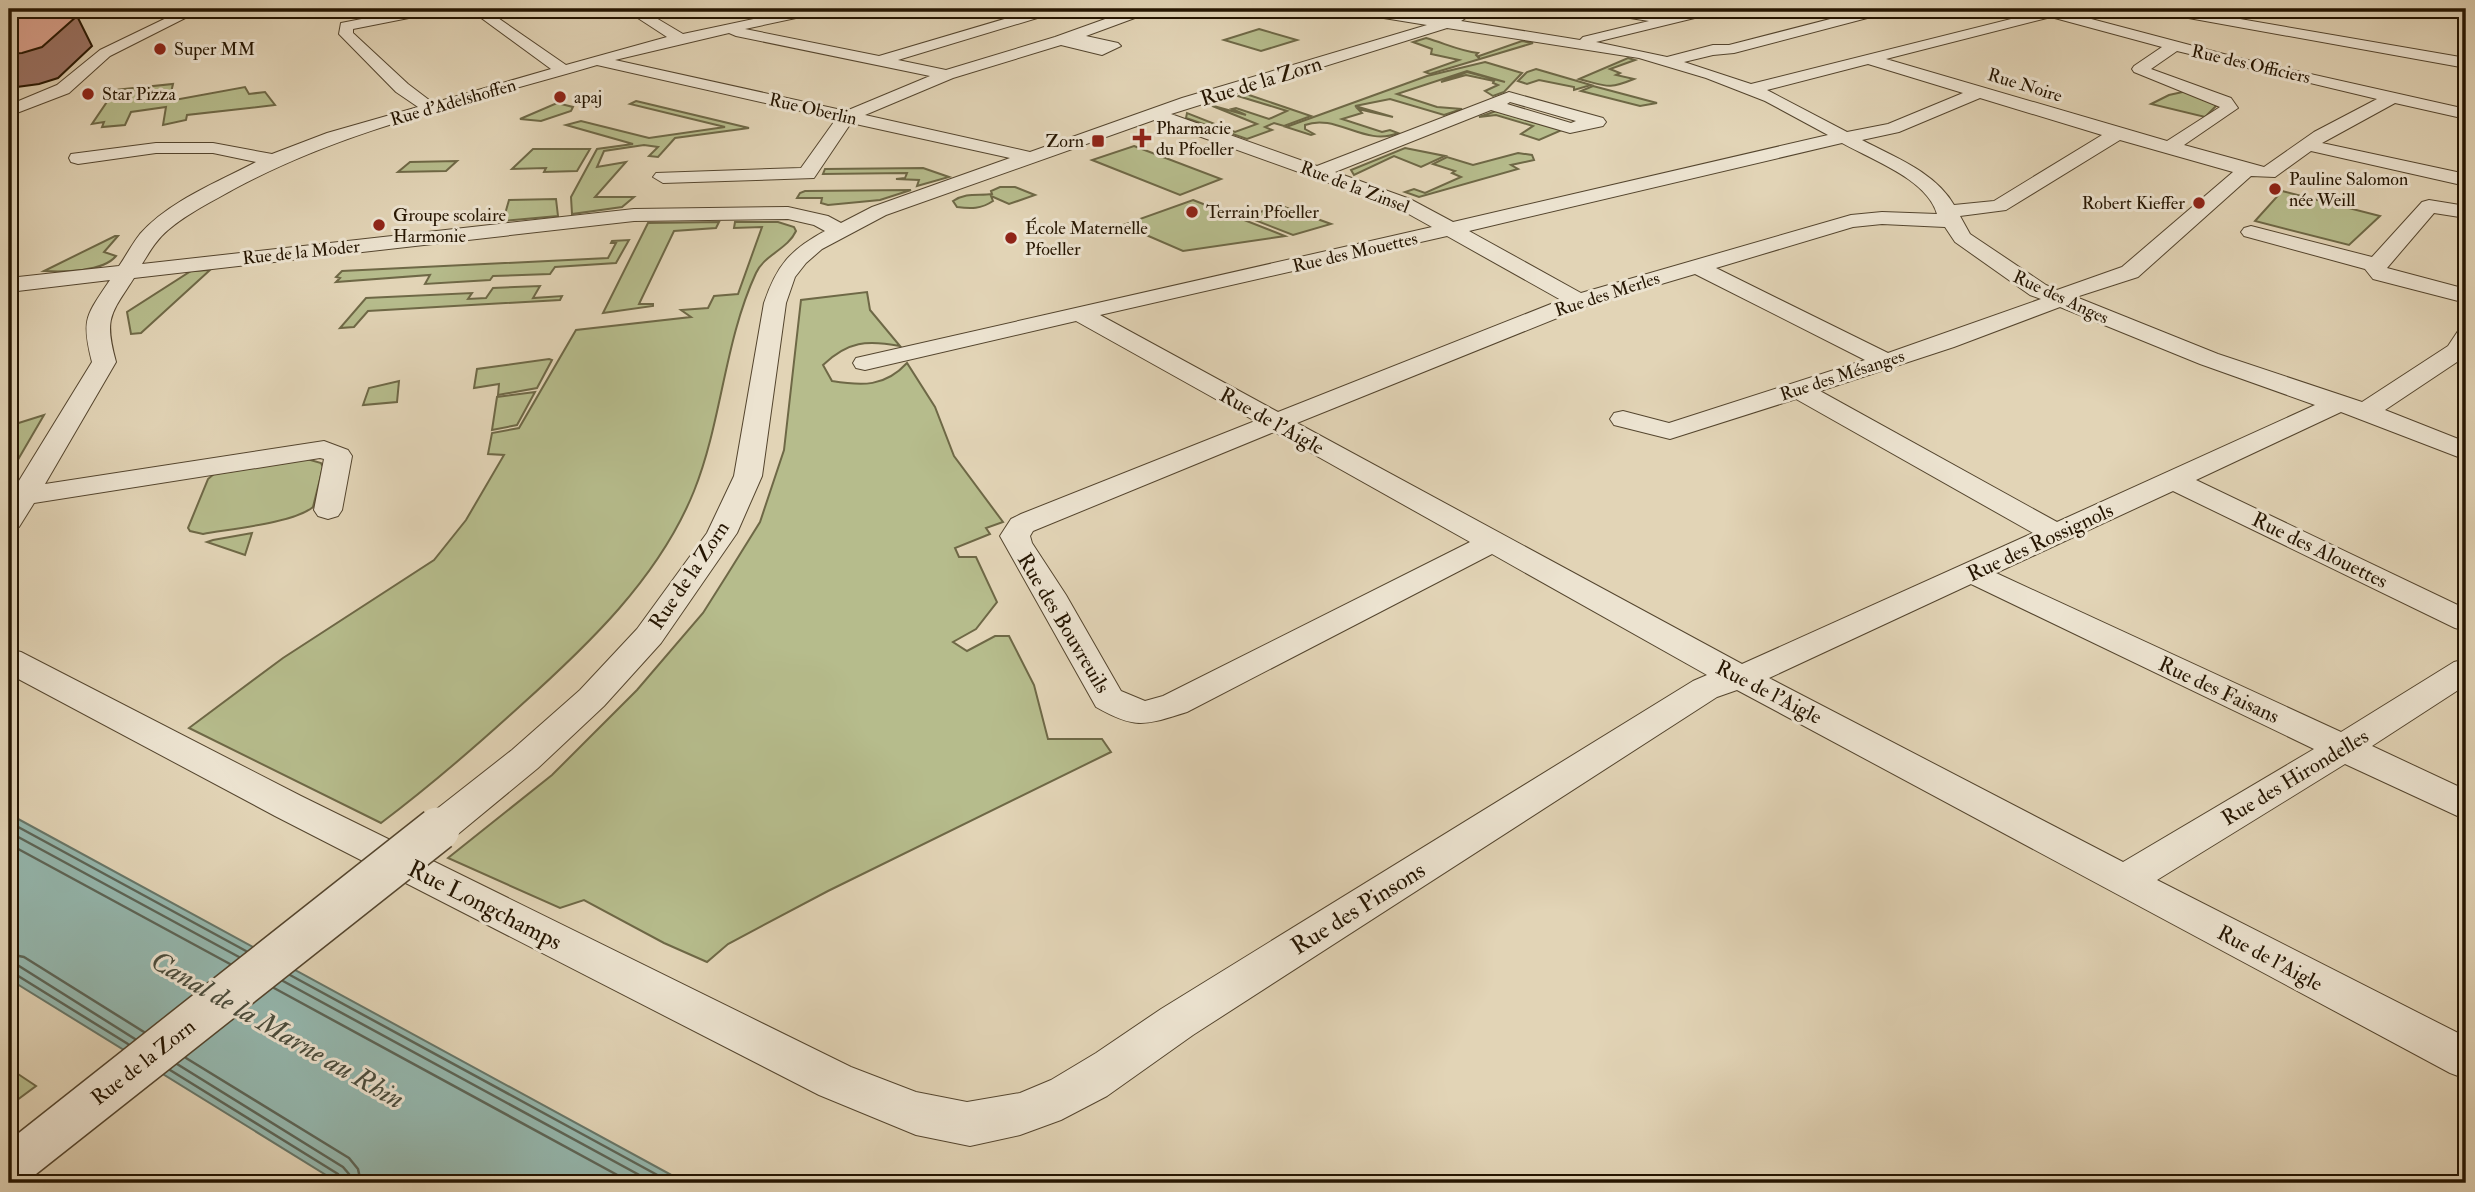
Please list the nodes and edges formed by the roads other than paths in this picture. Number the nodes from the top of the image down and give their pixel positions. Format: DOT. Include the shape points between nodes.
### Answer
graph roads {
  1 [pos="42,9"];
  2 [pos="196,9"];
  3 [pos="434,9"];
  4 [pos="476,9"];
  5 [pos="631,9"];
  6 [pos="819,9"];
  7 [pos="1052,9"];
  8 [pos="1146,9"];
  9 [pos="1353,9"];
  10 [pos="1473,9"];
  11 [pos="1598,9"];
  12 [pos="1885,9"];
  13 [pos="2047,10"];
  14 [pos="1706,11"];
  15 [pos="782,12"];
  16 [pos="1029,16"];
  17 [pos="2183,18"];
  18 [pos="1666,21"];
  19 [pos="1445,24"];
  20 [pos="724,29"];
  21 [pos="1085,29"];
  22 [pos="9,33"];
  23 [pos="679,38"];
  24 [pos="2146,38"];
  25 [pos="1573,44"];
  26 [pos="2174,46"];
  27 [pos="1868,59"];
  28 [pos="595,61"];
  29 [pos="882,61"];
  30 [pos="1669,61"];
  31 [pos="2466,63"];
  32 [pos="563,70"];
  33 [pos="947,75"];
  34 [pos="1751,89"];
  35 [pos="1977,93"];
  36 [pos="2393,97"];
  37 [pos="1490,104"];
  38 [pos="430,108"];
  39 [pos="9,111"];
  40 [pos="2466,114"];
  41 [pos="1157,115"];
  42 [pos="846,117"];
  43 [pos="2117,134"];
  44 [pos="1843,137"];
  45 [pos="2314,141"];
  46 [pos="2171,147"];
  47 [pos="78,158"];
  48 [pos="1030,158"];
  49 [pos="274,160"];
  50 [pos="1319,172"];
  51 [pos="2255,172"];
  52 [pos="2466,172"];
  53 [pos="2466,180"];
  54 [pos="2466,212"];
  55 [pos="634,215"];
  56 [pos="1949,217"];
  57 [pos="1452,229"];
  58 [pos="840,231"];
  59 [pos="2251,232"];
  60 [pos="2377,265"];
  61 [pos="1696,266"];
  62 [pos="125,271"];
  63 [pos="9,285"];
  64 [pos="2466,296"];
  65 [pos="2059,299"];
  66 [pos="1579,301"];
  67 [pos="1079,313"];
  68 [pos="2463,346"];
  69 [pos="1886,361"];
  70 [pos="865,363"];
  71 [pos="1799,390"];
  72 [pos="2351,408"];
  73 [pos="1623,419"];
  74 [pos="1278,424"];
  75 [pos="2466,452"];
  76 [pos="2173,480"];
  77 [pos="26,496"];
  78 [pos="328,510"];
  79 [pos="9,521"];
  80 [pos="2057,534"];
  81 [pos="1492,543"];
  82 [pos="1972,573"];
  83 [pos="2466,621"];
  84 [pos="9,660"];
  85 [pos="2466,670"];
  86 [pos="1741,678"];
  87 [pos="2343,748"];
  88 [pos="2466,806"];
  89 [pos="2123,881"];
  90 [pos="2466,1059"];
  91 [pos="971,1124"];
  92 [pos="16,1162"];
  1 -- 22 [label="main road"];
  2 -- 39 [label="street" via="105,53 63,89"];
  3 -- 38 [label="street" via="346,26 346,34 402,88"];
  4 -- 32 [label="street"];
  5 -- 23 [label="street"];
  6 -- 15 [label="street, Rue d'Adelshoffen"];
  7 -- 16 [label="street"];
  8 -- 21 [label="street"];
  9 -- 19 [label="street, Rue des Anges"];
  10 -- 19 [label="street"];
  11 -- 18 [label="street"];
  12 -- 30 [label="street"];
  13 -- 24 [label="street, Rue des Officiers"];
  13 -- 27 [label="street"];
  14 -- 18 [label="street"];
  15 -- 20 [label="street, Rue d'Adelshoffen"];
  16 -- 21 [label="street"];
  16 -- 29 [label="street"];
  17 -- 24 [label="street"];
  17 -- 31 [label="street"];
  18 -- 25 [label="street"];
  19 -- 25 [label="street, Rue des Anges"];
  19 -- 41 [label="street, Rue de la Zorn"];
  20 -- 23 [label="street, Rue d'Adelshoffen"];
  20 -- 29 [label="street"];
  21 -- 33 [label="street"];
  23 -- 28 [label="street, Rue d'Adelshoffen"];
  24 -- 26 [label="street, Rue des Officiers"];
  25 -- 30 [label="street, Rue des Anges"];
  26 -- 36 [label="street, Rue des Officiers"];
  26 -- 46 [label="street" via="2140,69 2225,102 2229,108"];
  27 -- 34 [label="street"];
  27 -- 35 [label="street, Rue Noire"];
  28 -- 32 [label="street, Rue d'Adelshoffen"];
  28 -- 42 [label="street, Rue Oberlin"];
  29 -- 33 [label="street"];
  30 -- 34 [label="street, Rue des Anges"];
  32 -- 38 [label="street, Rue d'Adelshoffen"];
  33 -- 42 [label="street"];
  34 -- 44 [label="street, Rue des Anges"];
  35 -- 43 [label="street, Rue Noire"];
  35 -- 44 [label="street, Rue des Mouettes" via="1893,128"];
  36 -- 40 [label="street, Rue des Officiers"];
  36 -- 45 [label="street, Rue des Mésanges"];
  37 -- 37 [label="street" via="1510,97 1597,122 1570,128"];
  37 -- 50 [label="street"];
  38 -- 49 [label="street, Rue d'Adelshoffen"];
  41 -- 48 [label="street, Rue de la Zorn"];
  41 -- 50 [label="street, Rue de la Zinsel"];
  42 -- 48 [label="street, Rue Oberlin"];
  42 -- 55 [label="street" via="807,174 663,177"];
  43 -- 46 [label="street, Rue Noire"];
  43 -- 56 [label="street, Rue des Merles" via="1999,206"];
  44 -- 56 [label="street, Rue des Anges" via="1926,184 1938,195"];
  44 -- 57 [label="street, Rue des Mouettes"];
  45 -- 51 [label="street, Rue des Mésanges" via="2274,171"];
  45 -- 52 [label="street"];
  45 -- 53 [label="street"];
  46 -- 51 [label="street, Rue Noire"];
  47 -- 49 [label="street" via="156,148 213,148"];
  48 -- 58 [label="street, Rue de la Zorn" via="879,211"];
  49 -- 62 [label="street, Rue d'Adelshoffen" via="160,226"];
  50 -- 57 [label="street, Rue de la Zinsel" via="1403,203"];
  51 -- 65 [label="street, Rue des Mésanges" via="2130,272"];
  54 -- 60 [label="street" via="2429,206"];
  55 -- 58 [label="street, Rue de la Moder" via="789,213 821,220"];
  55 -- 62 [label="street, Rue de la Moder"];
  56 -- 61 [label="street, Rue des Merles" via="1851,221"];
  56 -- 65 [label="street, Rue des Anges" via="1962,238 2023,282"];
  57 -- 66 [label="street, Rue de la Zinsel"];
  57 -- 67 [label="street, Rue des Mouettes"];
  58 -- 92 [label="street, Rue de la Zorn, bridge" via="798,258 784,276 775,303 748,476 722,533 649,636 592,698 524,759"];
  59 -- 60 [label="street"];
  60 -- 64 [label="street" via="2381,274"];
  61 -- 66 [label="street, Rue des Merles"];
  61 -- 69 [label="street"];
  62 -- 63 [label="street, Rue de la Moder"];
  62 -- 77 [label="street, Rue d'Adelshoffen" via="100,313 96,331 104,362"];
  65 -- 69 [label="street, Rue des Mésanges"];
  65 -- 72 [label="street, Rue des Anges" via="2209,359"];
  66 -- 74 [label="street, Rue des Merles"];
  67 -- 70 [label="street, Rue des Mouettes"];
  67 -- 74 [label="street, Rue de l'Aigle"];
  68 -- 72 [label="street, Rue des Rossignols"];
  69 -- 71 [label="street, Rue des Mésanges"];
  71 -- 73 [label="street, Rue des Mésanges" via="1670,431"];
  71 -- 80 [label="street"];
  72 -- 75 [label="street, Rue des Anges"];
  72 -- 76 [label="street, Rue des Rossignols"];
  74 -- 81 [label="street, Rue de l'Aigle"];
  74 -- 81 [label="street, Rue des Bouvreuils" via="1031,520 1018,530 1017,543 1108,699 1117,707 1145,713 1175,704"];
  76 -- 80 [label="street, Rue des Rossignols"];
  76 -- 83 [label="street, Rue des Alouettes"];
  77 -- 78 [label="street" via="324,449 338,456"];
  77 -- 79 [label="street"];
  80 -- 82 [label="street, Rue des Rossignols"];
  81 -- 86 [label="street, Rue de l'Aigle"];
  82 -- 86 [label="street, Rue des Rossignols"];
  82 -- 87 [label="street, Rue des Faisans"];
  84 -- 91 [label="street, Rue Longchamps" via="835,1081 921,1116"];
  85 -- 87 [label="street, Rue des Hirondelles"];
  86 -- 89 [label="street, Rue de l'Aigle"];
  86 -- 91 [label="street, Rue des Pinsons" via="1721,682 1689,699 1177,1022 1093,1081 1014,1117"];
  87 -- 88 [label="street, Rue des Faisans"];
  87 -- 89 [label="street, Rue des Hirondelles"];
  89 -- 90 [label="street, Rue de l'Aigle"];
}
